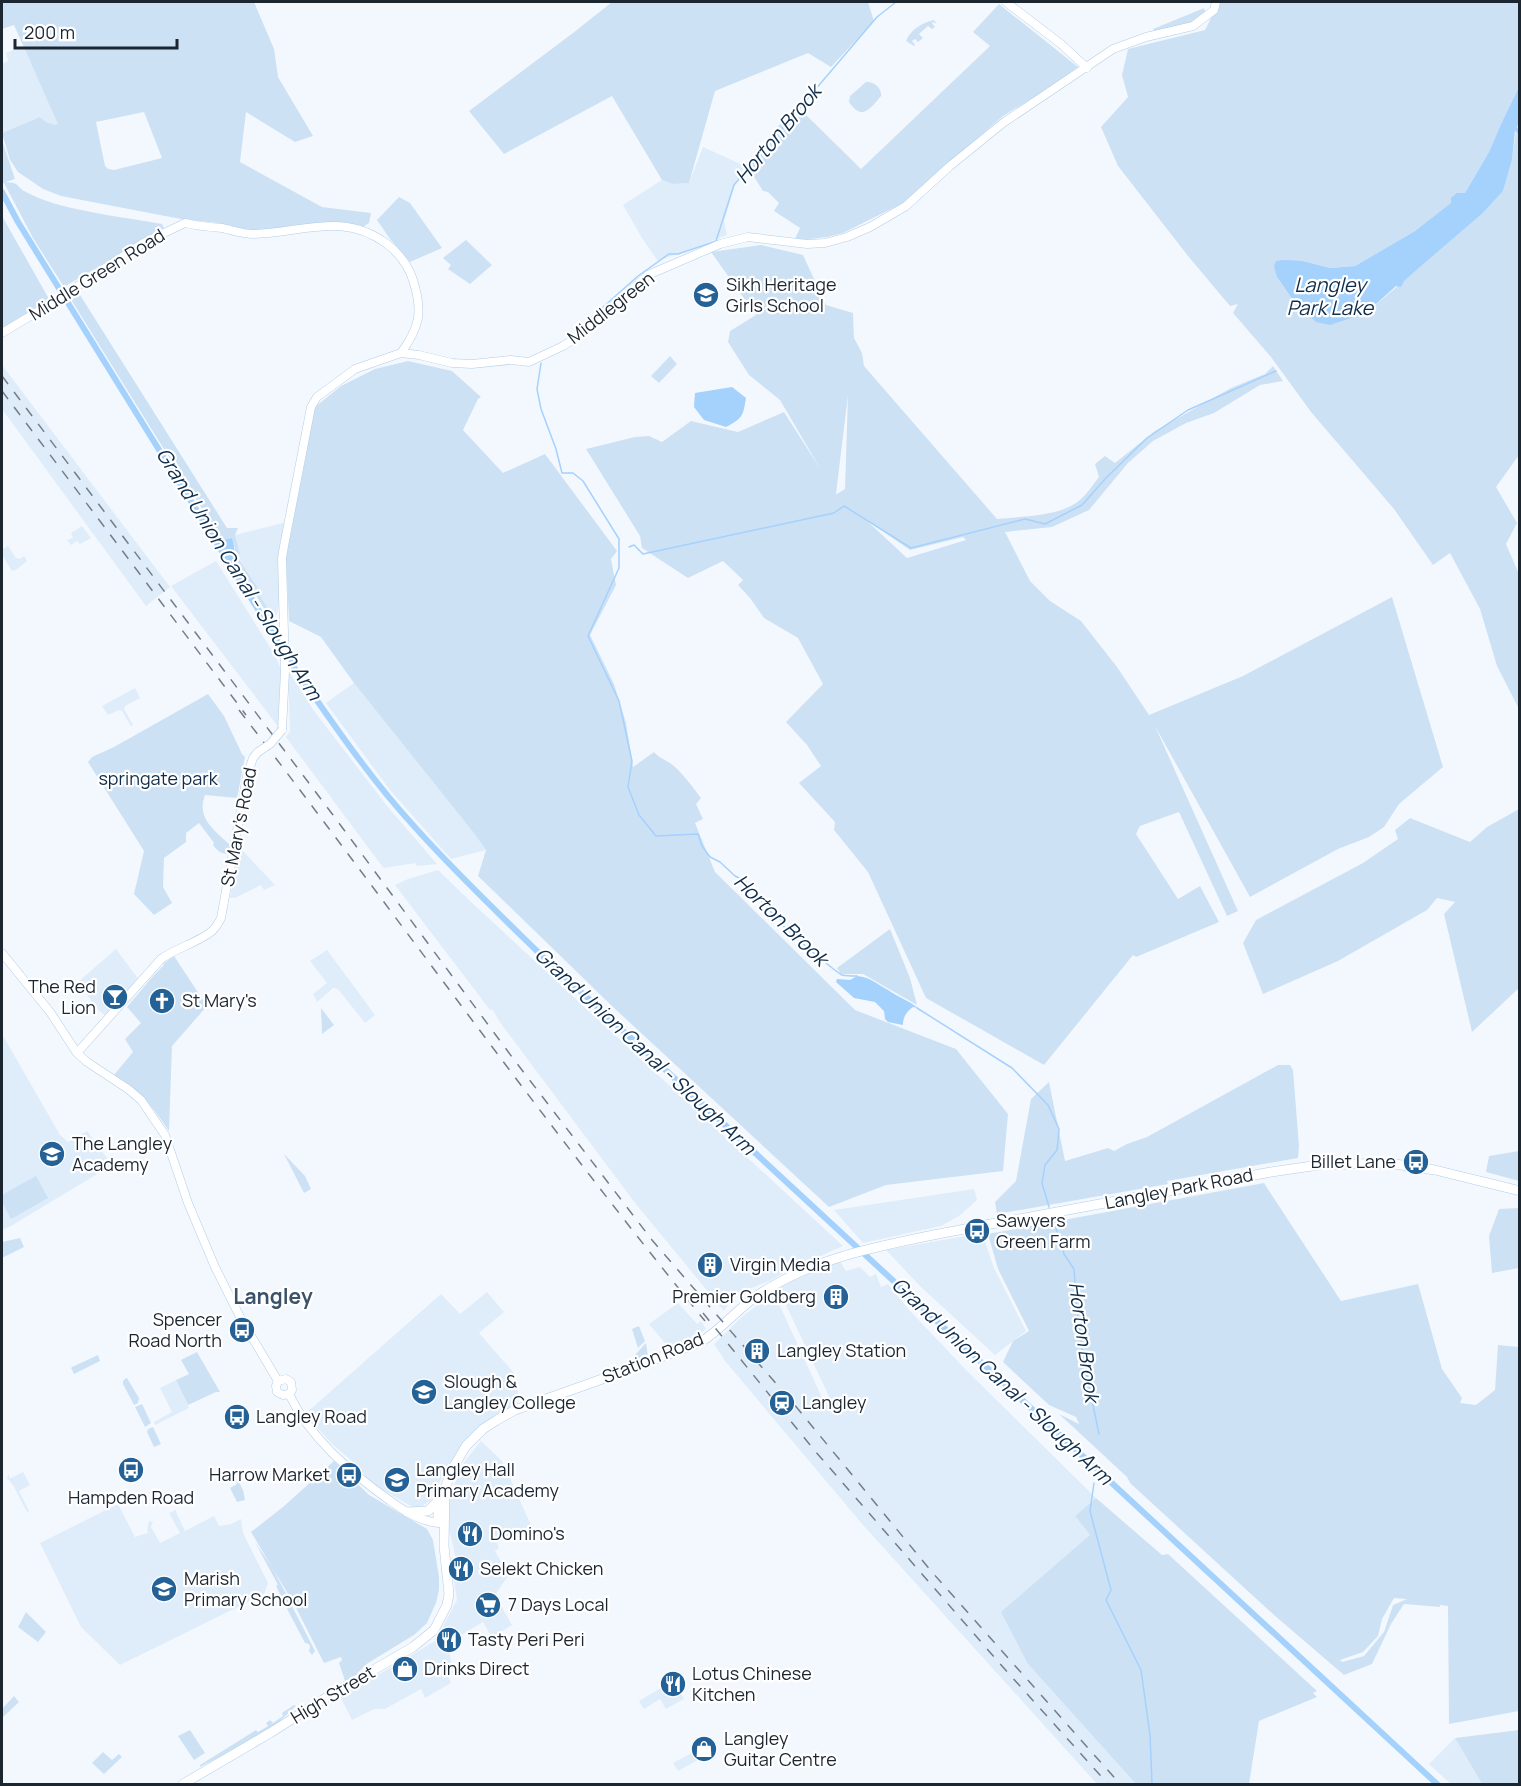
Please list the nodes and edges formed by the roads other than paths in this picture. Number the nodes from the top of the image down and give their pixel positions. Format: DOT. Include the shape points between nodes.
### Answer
graph roads {
  1 [pos="1006,2"];
  2 [pos="1216,2"];
  3 [pos="1087,68"];
  4 [pos="2,333"];
  5 [pos="401,353"];
  6 [pos="2,953"];
  7 [pos="77,1053"];
  8 [pos="1520,1191"];
  9 [pos="843,1256"];
  10 [pos="445,1488"];
  11 [pos="438,1501"];
  12 [pos="406,1512"];
  13 [pos="440,1520"];
  14 [pos="186,1784"];
  1 -- 3 [label="street"];
  2 -- 3 [label="street, Middlegreen" via="1214,10 1193,26 1113,49"];
  3 -- 5 [label="street, Middlegreen" via="1003,123 906,206 847,237 807,244 748,237 720,244 648,275 579,336 529,362 452,363"];
  4 -- 5 [label="street, Middle Green Road" via="142,243 185,223 251,234 342,225 375,236 404,260 411,272 419,320"];
  5 -- 7 [label="street, St Mary's Road, bridge" via="355,369 311,407 282,558 282,730 253,758 247,776 221,918 206,935 161,959"];
  6 -- 7 [label="street"];
  7 -- 12 [label="street" via="141,1100 165,1135 215,1267 278,1381 291,1382 289,1394 295,1407 360,1480"];
  8 -- 9 [label="main road, Langley Park Road" via="1399,1165 1318,1165 984,1224"];
  9 -- 10 [label="main road, Station Road" via="790,1276 760,1293 701,1342 504,1415 466,1446"];
  10 -- 11 [label="main road"];
  10 -- 13 [label="main road, Station Road"];
  11 -- 12 [label="main road" via="428,1511"];
  11 -- 13 [label="main road"];
  12 -- 13 [label="street"];
  13 -- 14 [label="main road, High Street" via="449,1594 434,1630"];
}
